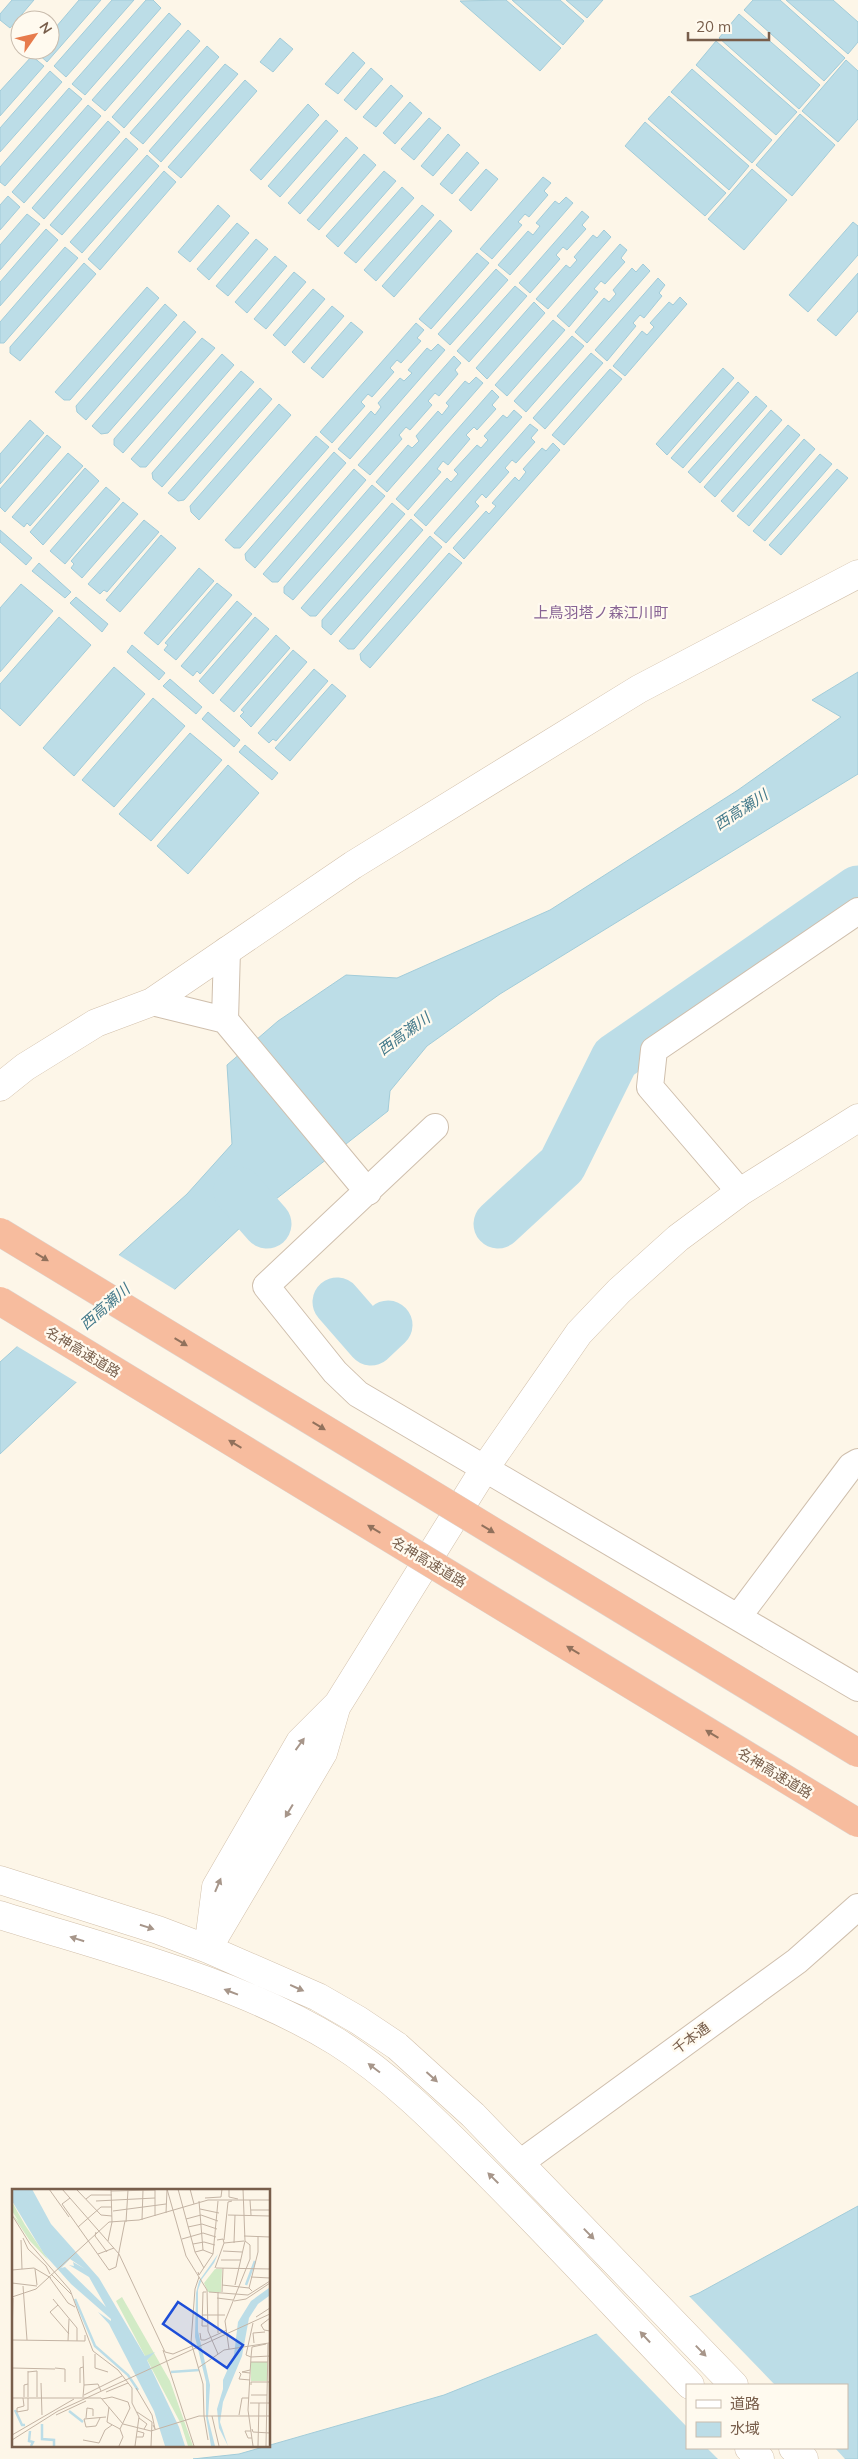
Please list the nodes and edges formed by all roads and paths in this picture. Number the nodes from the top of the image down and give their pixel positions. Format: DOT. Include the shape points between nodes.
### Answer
graph roads {
  1 [pos="858,574"];
  2 [pos="858,911"];
  3 [pos="227,950"];
  4 [pos="152,1002"];
  5 [pos="225,1020"];
  6 [pos="0,1087"];
  7 [pos="858,1118"];
  8 [pos="435,1127"];
  9 [pos="368,1192"];
  10 [pos="740,1192"];
  11 [pos="0,1232"];
  12 [pos="0,1301"];
  13 [pos="858,1462"];
  14 [pos="484,1468"];
  15 [pos="738,1617"];
  16 [pos="858,1688"];
  17 [pos="858,1753"];
  18 [pos="858,1823"];
  19 [pos="0,1880"];
  20 [pos="858,1907"];
  21 [pos="0,1915"];
  22 [pos="208,1950"];
  23 [pos="194,1977"];
  24 [pos="520,2164"];
  25 [pos="689,2384"];
  26 [pos="733,2384"];
  27 [pos="750,2449"];
  28 [pos="794,2449"];
  29 [pos="760,2459"];
  30 [pos="804,2459"];
  1 -- 3 [label="street" via="639,689 353,865"];
  2 -- 10 [label="street" via="654,1050 650,1087"];
  3 -- 4 [label="street"];
  3 -- 5 [label="street"];
  4 -- 5 [label="street"];
  4 -- 6 [label="street" via="96,1023 25,1067"];
  5 -- 9 [label="street"];
  7 -- 10 [label="street"];
  8 -- 9 [label="street"];
  9 -- 14 [label="street" via="266,1286 335,1372 358,1394"];
  10 -- 14 [label="street" via="678,1238 578,1333"];
  11 -- 17 [label="highway, one-way, bridge"];
  18 -- 12 [label="highway, 名神高速道路, one-way, bridge"];
  13 -- 15 [label="street" via="851,1466"];
  14 -- 15 [label="street"];
  14 -- 22 [label="street" via="338,1704 323,1753"];
  15 -- 16 [label="street"];
  19 -- 22 [label="street, one-way" via="158,1930"];
  20 -- 24 [label="street, 千本通" via="797,1961"];
  23 -- 21 [label="street, one-way"];
  22 -- 23 [label="street"];
  22 -- 24 [label="street, one-way" via="318,1998 397,2046"];
  25 -- 23 [label="street, one-way" via="527,2213 432,2118 372,2066 305,2024"];
  24 -- 26 [label="street, one-way"];
  27 -- 29 [label="street"];
  28 -- 30 [label="street"];
}
